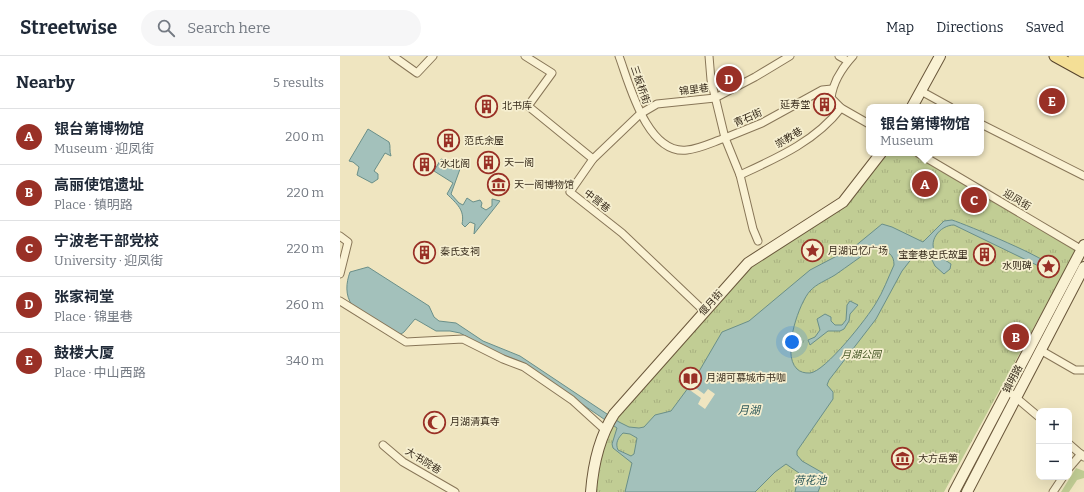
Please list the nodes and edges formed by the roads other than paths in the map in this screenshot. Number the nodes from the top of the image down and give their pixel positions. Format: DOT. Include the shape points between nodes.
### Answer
graph roads {
  1 [pos="393,56"];
  2 [pos="433,56"];
  3 [pos="525,56"];
  4 [pos="619,56"];
  5 [pos="709,56"];
  6 [pos="790,56"];
  7 [pos="839,56"];
  8 [pos="940,56"];
  9 [pos="1074,56"];
  10 [pos="1059,57"];
  11 [pos="850,59"];
  12 [pos="1084,62"];
  13 [pos="1084,72"];
  14 [pos="832,89"];
  15 [pos="921,91"];
  16 [pos="715,98"];
  17 [pos="914,104"];
  18 [pos="945,104"];
  19 [pos="842,108"];
  20 [pos="640,114"];
  21 [pos="866,122"];
  22 [pos="984,126"];
  23 [pos="725,138"];
  24 [pos="879,156"];
  25 [pos="923,156"];
  26 [pos="594,159"];
  27 [pos="740,175"];
  28 [pos="1084,176"];
  29 [pos="340,236"];
  30 [pos="758,241"];
  31 [pos="1083,249"];
  32 [pos="1084,267"];
  33 [pos="340,274"];
  34 [pos="340,302"];
  35 [pos="704,311"];
  36 [pos="1042,351"];
  37 [pos="1084,370"];
  38 [pos="1007,390"];
  39 [pos="1017,398"];
  40 [pos="1036,414"];
  41 [pos="606,428"];
  42 [pos="383,445"];
  43 [pos="1072,447"];
  44 [pos="1082,455"];
  45 [pos="1072,465"];
  46 [pos="1061,480"];
  47 [pos="456,492"];
  48 [pos="591,492"];
  49 [pos="954,492"];
  50 [pos="967,492"];
  51 [pos="1053,492"];
  1 -- 2 [label="street" via="417,73"];
  3 -- 26 [label="street" via="552,73 528,106"];
  4 -- 20 [label="street, 三板桥街"];
  5 -- 16 [label="street, 青石街"];
  6 -- 16 [label="street, 锦里巷"];
  7 -- 11 [label="street"];
  8 -- 15 [label="main road"];
  9 -- 12 [label="main road"];
  10 -- 13 [label="main road"];
  11 -- 14 [label="street"];
  14 -- 19 [label="street" via="831,98"];
  14 -- 23 [label="street, 青石街" via="822,90 762,123"];
  15 -- 17 [label="main road"];
  15 -- 18 [label="street"];
  16 -- 20 [label="street, 锦里巷" via="657,104"];
  16 -- 23 [label="street, 青石街"];
  19 -- 21 [label="street"];
  19 -- 27 [label="street, 崇教巷" via="800,144"];
  20 -- 23 [label="street, 三板桥街" via="652,131 674,149 687,150"];
  20 -- 26 [label="street, 锦里巷"];
  22 -- 28 [label="street"];
  23 -- 27 [label="street"];
  24 -- 35 [label="main road, 偃月街" via="843,202 748,263"];
  25 -- 31 [label="street, 迎凤街"];
  26 -- 35 [label="street, 中营巷" via="570,192 622,233"];
  27 -- 30 [label="street"];
  29 -- 33 [label="street" via="348,242"];
  31 -- 38 [label="main road, 镇明路"];
  32 -- 36 [label="main road, 镇明路"];
  34 -- 41 [label="street" via="406,342 463,339 524,367 572,400"];
  35 -- 41 [label="main road, 偃月街" via="614,414"];
  36 -- 37 [label="street" via="1075,370"];
  36 -- 39 [label="main road, 镇明路"];
  38 -- 39 [label="street"];
  38 -- 49 [label="main road, 镇明路"];
  39 -- 40 [label="street"];
  39 -- 50 [label="main road, 镇明路"];
  41 -- 48 [label="main road, 偃月街" via="599,448"];
  42 -- 47 [label="street, 大书院巷" via="403,462"];
  43 -- 44 [label="street"];
  44 -- 45 [label="street"];
  46 -- 51 [label="street"];
}
